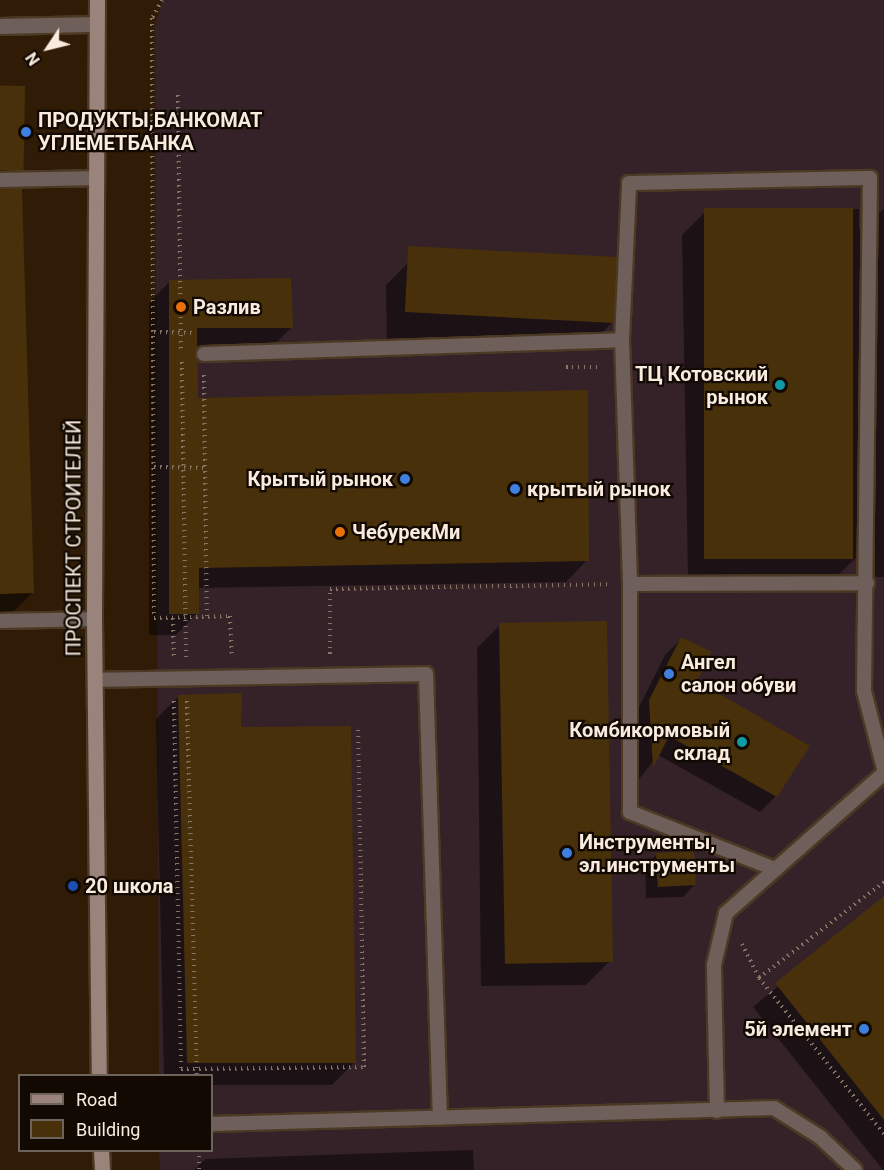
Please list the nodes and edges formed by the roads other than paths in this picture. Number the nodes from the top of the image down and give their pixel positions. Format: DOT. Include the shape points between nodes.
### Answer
graph roads {
  1 [pos="96,0"];
  2 [pos="94,24"];
  3 [pos="0,26"];
  4 [pos="94,178"];
  5 [pos="0,180"];
  6 [pos="622,340"];
  7 [pos="204,354"];
  8 [pos="867,583"];
  9 [pos="630,584"];
  10 [pos="94,619"];
  11 [pos="0,621"];
  12 [pos="95,680"];
  13 [pos="884,771"];
  14 [pos="775,869"];
  15 [pos="99,1074"];
  16 [pos="717,1111"];
  17 [pos="441,1118"];
  18 [pos="213,1124"];
  19 [pos="101,1152"];
  20 [pos="102,1170"];
  21 [pos="855,1170"];
  1 -- 2 [label="main road, ПРОСПЕКТ СТРОИТЕЛЕЙ"];
  2 -- 3 [label="street"];
  2 -- 4 [label="main road, ПРОСПЕКТ СТРОИТЕЛЕЙ"];
  4 -- 5 [label="lane"];
  4 -- 10 [label="main road, ПРОСПЕКТ СТРОИТЕЛЕЙ"];
  6 -- 7 [label="lane"];
  6 -- 8 [label="lane" via="629,183 870,178"];
  6 -- 9 [label="lane"];
  8 -- 9 [label="lane"];
  8 -- 13 [label="lane" via="864,691"];
  9 -- 14 [label="lane" via="630,812"];
  10 -- 11 [label="lane"];
  10 -- 12 [label="main road, ПРОСПЕКТ СТРОИТЕЛЕЙ"];
  12 -- 15 [label="main road, ПРОСПЕКТ СТРОИТЕЛЕЙ"];
  12 -- 17 [label="lane" via="426,674"];
  13 -- 14 [label="lane"];
  14 -- 16 [label="lane" via="726,913 714,965"];
  16 -- 17 [label="lane"];
  16 -- 21 [label="lane" via="774,1108 820,1137"];
  17 -- 18 [label="lane"];
  19 -- 20 [label="main road"];
}
